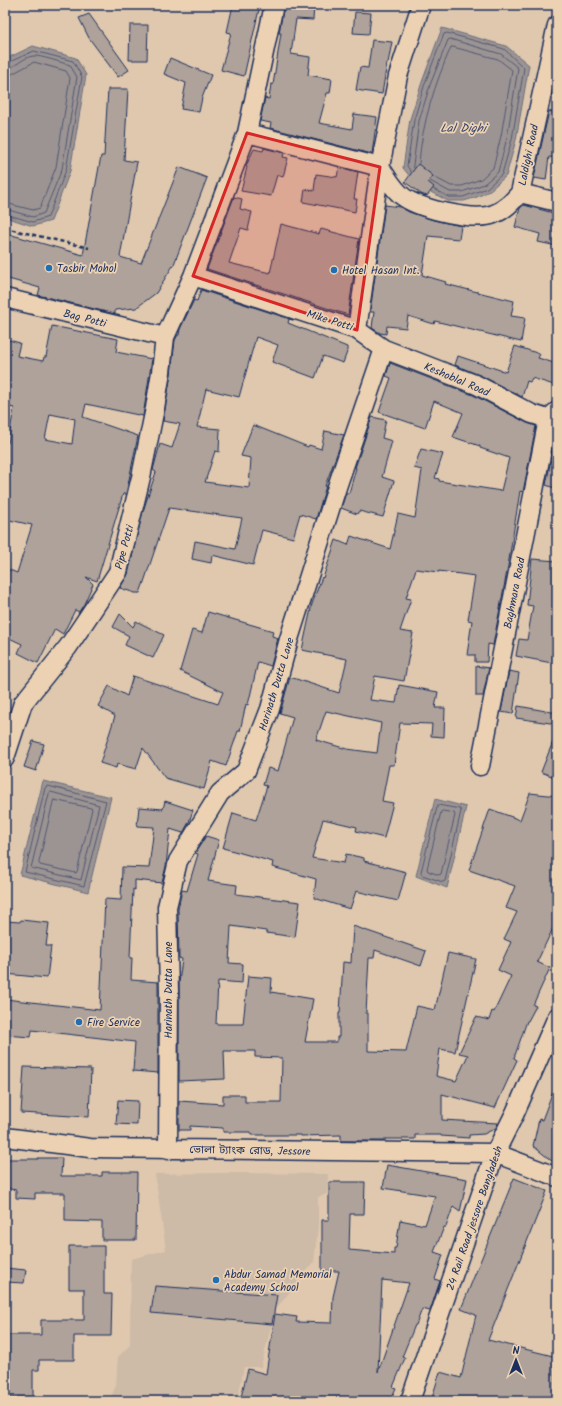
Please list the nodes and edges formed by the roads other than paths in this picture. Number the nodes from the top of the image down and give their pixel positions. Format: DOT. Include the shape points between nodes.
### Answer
graph roads {
  1 [pos="274,5"];
  2 [pos="421,5"];
  3 [pos="557,25"];
  4 [pos="247,133"];
  5 [pos="380,167"];
  6 [pos="520,193"];
  7 [pos="557,202"];
  8 [pos="193,276"];
  9 [pos="5,298"];
  10 [pos="357,330"];
  11 [pos="165,337"];
  12 [pos="384,349"];
  13 [pos="553,415"];
  14 [pos="6,753"];
  15 [pos="480,766"];
  16 [pos="557,1017"];
  17 [pos="5,1137"];
  18 [pos="168,1150"];
  19 [pos="495,1153"];
  20 [pos="557,1177"];
  21 [pos="410,1401"];
  1 -- 4 [label="street, Pipe Potti"];
  2 -- 5 [label="street" via="398,76"];
  3 -- 6 [label="street, Laldighi Road"];
  4 -- 5 [label="street"];
  4 -- 8 [label="street, Pipe Potti"];
  5 -- 6 [label="street, Laldighi Road" via="390,183 404,197 423,207 445,212 471,216 493,215 506,208"];
  5 -- 10 [label="street, Mike Potti"];
  6 -- 7 [label="street"];
  8 -- 10 [label="street, Mike Potti"];
  8 -- 11 [label="street, Pipe Potti"];
  9 -- 11 [label="street, Bag Potti"];
  10 -- 12 [label="street, Keshoblal Road"];
  11 -- 14 [label="street, Pipe Potti" via="156,408 118,572 68,647 23,702"];
  12 -- 13 [label="street, Keshoblal Road" via="477,385 532,414"];
  12 -- 18 [label="street, Harinath Dutta Lane" via="289,639 270,709 246,771 220,793 178,861 167,907"];
  13 -- 15 [label="street, Baghmara Road"];
  16 -- 19 [label="street, 24 Rail Road jessore Bangladesh"];
  17 -- 18 [label="street, ভোলা ট্যাংক রোড, Jessore" via="90,1148"];
  18 -- 19 [label="street, ভোলা ট্যাংক রোড, Jessore"];
  19 -- 20 [label="street"];
  19 -- 21 [label="street, 24 Rail Road jessore Bangladesh"];
}
